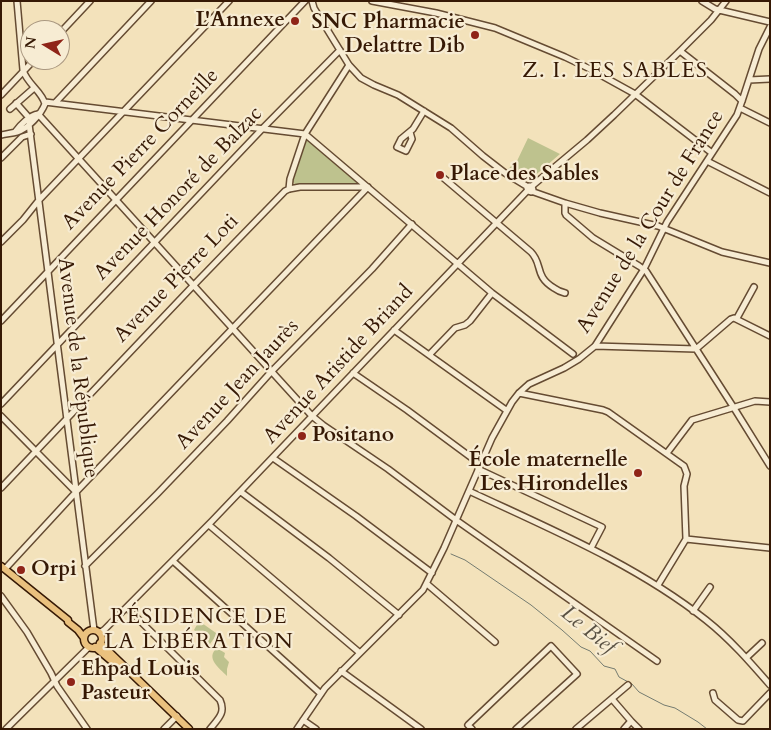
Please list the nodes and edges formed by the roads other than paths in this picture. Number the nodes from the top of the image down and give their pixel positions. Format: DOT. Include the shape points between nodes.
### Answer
graph roads {
  1 [pos="16,1"];
  2 [pos="90,1"];
  3 [pos="151,1"];
  4 [pos="229,1"];
  5 [pos="305,1"];
  6 [pos="312,1"];
  7 [pos="372,1"];
  8 [pos="702,1"];
  9 [pos="726,1"];
  10 [pos="720,10"];
  11 [pos="70,22"];
  12 [pos="770,22"];
  13 [pos="770,27"];
  14 [pos="340,50"];
  15 [pos="680,51"];
  16 [pos="349,65"];
  17 [pos="24,72"];
  18 [pos="770,79"];
  19 [pos="749,80"];
  20 [pos="34,88"];
  21 [pos="635,94"];
  22 [pos="1,95"];
  23 [pos="742,101"];
  24 [pos="45,102"];
  25 [pos="16,103"];
  26 [pos="55,103"];
  27 [pos="740,108"];
  28 [pos="10,109"];
  29 [pos="123,111"];
  30 [pos="424,111"];
  31 [pos="38,114"];
  32 [pos="192,120"];
  33 [pos="30,121"];
  34 [pos="770,123"];
  35 [pos="263,128"];
  36 [pos="410,132"];
  37 [pos="31,134"];
  38 [pos="305,134"];
  39 [pos="1,136"];
  40 [pos="712,153"];
  41 [pos="1,158"];
  42 [pos="78,158"];
  43 [pos="707,161"];
  44 [pos="440,175"];
  45 [pos="368,187"];
  46 [pos="289,188"];
  47 [pos="530,189"];
  48 [pos="770,193"];
  49 [pos="39,200"];
  50 [pos="116,200"];
  51 [pos="564,203"];
  52 [pos="496,223"];
  53 [pos="412,224"];
  54 [pos="664,228"];
  55 [pos="1,242"];
  56 [pos="155,243"];
  57 [pos="770,263"];
  58 [pos="457,264"];
  59 [pos="644,269"];
  60 [pos="48,271"];
  61 [pos="194,286"];
  62 [pos="754,287"];
  63 [pos="492,293"];
  64 [pos="565,293"];
  65 [pos="737,318"];
  66 [pos="1,321"];
  67 [pos="232,329"];
  68 [pos="394,330"];
  69 [pos="770,336"];
  70 [pos="58,345"];
  71 [pos="595,346"];
  72 [pos="696,349"];
  73 [pos="430,354"];
  74 [pos="573,354"];
  75 [pos="271,372"];
  76 [pos="353,373"];
  77 [pos="519,393"];
  78 [pos="770,402"];
  79 [pos="1,404"];
  80 [pos="734,408"];
  81 [pos="506,410"];
  82 [pos="1,416"];
  83 [pos="312,416"];
  84 [pos="67,418"];
  85 [pos="36,452"];
  86 [pos="667,453"];
  87 [pos="273,458"];
  88 [pos="479,466"];
  89 [pos="770,466"];
  90 [pos="1,488"];
  91 [pos="469,491"];
  92 [pos="76,492"];
  93 [pos="241,492"];
  94 [pos="456,520"];
  95 [pos="209,525"];
  96 [pos="686,539"];
  97 [pos="590,548"];
  98 [pos="770,548"];
  99 [pos="173,561"];
  100 [pos="86,566"];
  101 [pos="3,567"];
  102 [pos="432,573"];
  103 [pos="427,584"];
  104 [pos="658,585"];
  105 [pos="710,587"];
  106 [pos="1,596"];
  107 [pos="126,608"];
  108 [pos="693,611"];
  109 [pos="399,615"];
  110 [pos="68,620"];
  111 [pos="94,631"];
  112 [pos="84,638"];
  113 [pos="495,642"];
  114 [pos="762,643"];
  115 [pos="95,646"];
  116 [pos="360,653"];
  117 [pos="746,658"];
  118 [pos="657,661"];
  119 [pos="341,671"];
  120 [pos="55,680"];
  121 [pos="628,685"];
  122 [pos="770,685"];
  123 [pos="713,693"];
  124 [pos="770,693"];
  125 [pos="321,694"];
  126 [pos="612,699"];
  127 [pos="175,718"];
  128 [pos="303,720"];
  129 [pos="631,721"];
  130 [pos="470,727"];
  131 [pos="6,729"];
  132 [pos="87,729"];
  133 [pos="164,729"];
  134 [pos="183,729"];
  135 [pos="189,729"];
  136 [pos="210,729"];
  137 [pos="297,729"];
  138 [pos="316,729"];
  139 [pos="421,729"];
  140 [pos="516,729"];
  141 [pos="576,729"];
  142 [pos="624,729"];
  143 [pos="639,729"];
  1 -- 17 [label="street"];
  2 -- 11 [label="street"];
  3 -- 26 [label="street"];
  4 -- 29 [label="street"];
  5 -- 32 [label="street, Avenue Pierre Corneille"];
  6 -- 14 [label="street"];
  7 -- 21 [label="street" via="495,28 565,57"];
  8 -- 10 [label="street"];
  9 -- 10 [label="street, Avenue Aristide Briand"];
  10 -- 12 [label="street"];
  10 -- 15 [label="street, Avenue Aristide Briand"];
  13 -- 19 [label="street, Avenue de la Cour de France"];
  14 -- 16 [label="street"];
  14 -- 35 [label="street, Avenue Honoré de Balzac"];
  15 -- 21 [label="street, Avenue Aristide Briand"];
  15 -- 23 [label="street"];
  16 -- 30 [label="street" via="367,82"];
  16 -- 38 [label="street"];
  17 -- 20 [label="street"];
  17 -- 22 [label="street"];
  18 -- 19 [label="street"];
  19 -- 23 [label="street, Avenue de la Cour de France"];
  20 -- 24 [label="street"];
  20 -- 25 [label="street"];
  21 -- 40 [label="street"];
  21 -- 47 [label="street, Avenue Aristide Briand" via="588,140"];
  23 -- 27 [label="street, Avenue de la Cour de France"];
  24 -- 26 [label="street"];
  24 -- 31 [label="street"];
  25 -- 28 [label="street"];
  25 -- 33 [label="street"];
  26 -- 29 [label="street"];
  27 -- 34 [label="street"];
  27 -- 40 [label="street, Avenue de la Cour de France"];
  29 -- 32 [label="street"];
  29 -- 42 [label="street"];
  30 -- 36 [label="street"];
  30 -- 47 [label="street"];
  31 -- 33 [label="street" via="34,114"];
  31 -- 42 [label="street"];
  32 -- 35 [label="street"];
  32 -- 50 [label="street, Avenue Pierre Corneille"];
  33 -- 37 [label="street, Avenue de la République"];
  33 -- 39 [label="street" via="15,132"];
  35 -- 38 [label="street"];
  35 -- 56 [label="street, Avenue Honoré de Balzac"];
  37 -- 41 [label="street" via="22,136"];
  37 -- 49 [label="street, Avenue de la République"];
  38 -- 45 [label="street"];
  38 -- 46 [label="street"];
  40 -- 43 [label="street, Avenue de la Cour de France"];
  42 -- 49 [label="street"];
  42 -- 50 [label="street"];
  43 -- 48 [label="street"];
  43 -- 54 [label="street, Avenue de la Cour de France"];
  44 -- 52 [label="street"];
  45 -- 46 [label="street"];
  45 -- 53 [label="street"];
  45 -- 67 [label="street"];
  46 -- 61 [label="street, Avenue Pierre Loti"];
  47 -- 51 [label="street"];
  47 -- 52 [label="street, Avenue Aristide Briand"];
  49 -- 55 [label="street"];
  49 -- 60 [label="street, Avenue de la République"];
  50 -- 56 [label="street"];
  50 -- 60 [label="street, Avenue Pierre Corneille"];
  51 -- 54 [label="street"];
  51 -- 59 [label="street" via="566,215 593,238"];
  52 -- 58 [label="street, Avenue Aristide Briand"];
  52 -- 64 [label="street" via="534,255 545,282"];
  53 -- 58 [label="street"];
  53 -- 75 [label="street, Avenue Jean Jaurès"];
  54 -- 57 [label="street" via="722,252"];
  54 -- 59 [label="street, Avenue de la Cour de France"];
  56 -- 61 [label="street"];
  56 -- 70 [label="street, Avenue Honoré de Balzac"];
  58 -- 63 [label="street"];
  58 -- 68 [label="street, Avenue Aristide Briand"];
  59 -- 71 [label="street, Avenue de la Cour de France"];
  59 -- 72 [label="street"];
  60 -- 66 [label="street, Avenue Pierre Corneille"];
  60 -- 70 [label="street, Avenue de la République"];
  61 -- 67 [label="street"];
  61 -- 84 [label="street, Avenue Pierre Loti"];
  62 -- 65 [label="street"];
  63 -- 73 [label="street" via="470,321 454,328"];
  63 -- 74 [label="street"];
  65 -- 69 [label="street"];
  65 -- 72 [label="street" via="731,319"];
  67 -- 75 [label="street"];
  67 -- 92 [label="street"];
  68 -- 73 [label="street"];
  68 -- 76 [label="street, Avenue Aristide Briand"];
  70 -- 79 [label="street, Avenue Honoré de Balzac"];
  70 -- 84 [label="street, Avenue de la République"];
  71 -- 72 [label="street"];
  71 -- 77 [label="street, Avenue de la Cour de France" via="564,368 533,381"];
  72 -- 80 [label="street"];
  73 -- 81 [label="street"];
  75 -- 83 [label="street"];
  75 -- 100 [label="street, Avenue Jean Jaurès"];
  76 -- 83 [label="street, Avenue Aristide Briand"];
  76 -- 88 [label="street"];
  77 -- 81 [label="street, Avenue de la Cour de France"];
  77 -- 86 [label="street" via="604,410"];
  78 -- 80 [label="street" via="755,401"];
  80 -- 86 [label="street" via="692,420"];
  80 -- 89 [label="street"];
  81 -- 88 [label="street, Avenue de la Cour de France"];
  82 -- 85 [label="street"];
  83 -- 87 [label="street, Avenue Aristide Briand"];
  83 -- 94 [label="street"];
  84 -- 85 [label="street, Avenue Pierre Loti"];
  84 -- 92 [label="street, Avenue de la République"];
  85 -- 90 [label="street, Avenue Pierre Loti"];
  85 -- 92 [label="street"];
  86 -- 96 [label="street" via="686,471"];
  87 -- 93 [label="street, Avenue Aristide Briand"];
  87 -- 102 [label="street"];
  88 -- 91 [label="street, Avenue de la Cour de France"];
  88 -- 97 [label="street" via="602,526"];
  91 -- 94 [label="street, Avenue de la Cour de France"];
  91 -- 97 [label="street"];
  92 -- 100 [label="street, Avenue de la République"];
  92 -- 101 [label="street"];
  93 -- 95 [label="street, Avenue Aristide Briand"];
  93 -- 109 [label="street"];
  94 -- 102 [label="street, Avenue de la Cour de France"];
  94 -- 118 [label="street"];
  95 -- 99 [label="street, Avenue Aristide Briand"];
  95 -- 116 [label="street"];
  96 -- 98 [label="street"];
  96 -- 104 [label="street"];
  97 -- 104 [label="street"];
  99 -- 107 [label="street, Avenue Aristide Briand"];
  99 -- 125 [label="street"];
  100 -- 111 [label="street, Avenue de la République"];
  101 -- 110 [label="main road"];
  102 -- 103 [label="street, Avenue de la Cour de France"];
  103 -- 109 [label="street, Avenue de la Cour de France"];
  103 -- 113 [label="street"];
  104 -- 108 [label="street"];
  105 -- 108 [label="street"];
  106 -- 120 [label="street"];
  107 -- 111 [label="street, Avenue Aristide Briand" via="103,632"];
  107 -- 136 [label="street" via="220,700 222,713"];
  108 -- 117 [label="street"];
  109 -- 116 [label="street, Avenue de la Cour de France"];
  110 -- 111 [label="main road"];
  110 -- 112 [label="main road"];
  111 -- 112 [label="main road" via="85,634"];
  111 -- 115 [label="main road" via="101,638"];
  112 -- 115 [label="main road" via="86,644"];
  114 -- 117 [label="street"];
  115 -- 120 [label="street"];
  115 -- 127 [label="main road"];
  116 -- 119 [label="street, Avenue de la Cour de France"];
  117 -- 122 [label="street"];
  119 -- 125 [label="street, Avenue de la Cour de France"];
  119 -- 139 [label="street"];
  120 -- 131 [label="street"];
  120 -- 132 [label="street"];
  121 -- 126 [label="street"];
  123 -- 124 [label="street" via="715,700 742,721"];
  125 -- 128 [label="street, Avenue de la Cour de France"];
  126 -- 129 [label="street"];
  126 -- 141 [label="street"];
  127 -- 133 [label="street"];
  127 -- 134 [label="main road"];
  127 -- 135 [label="main road"];
  128 -- 137 [label="street, Avenue de la Cour de France"];
  128 -- 138 [label="street"];
  129 -- 142 [label="street"];
  129 -- 143 [label="street"];
  130 -- 140 [label="street" via="551,646 577,674"];
}
